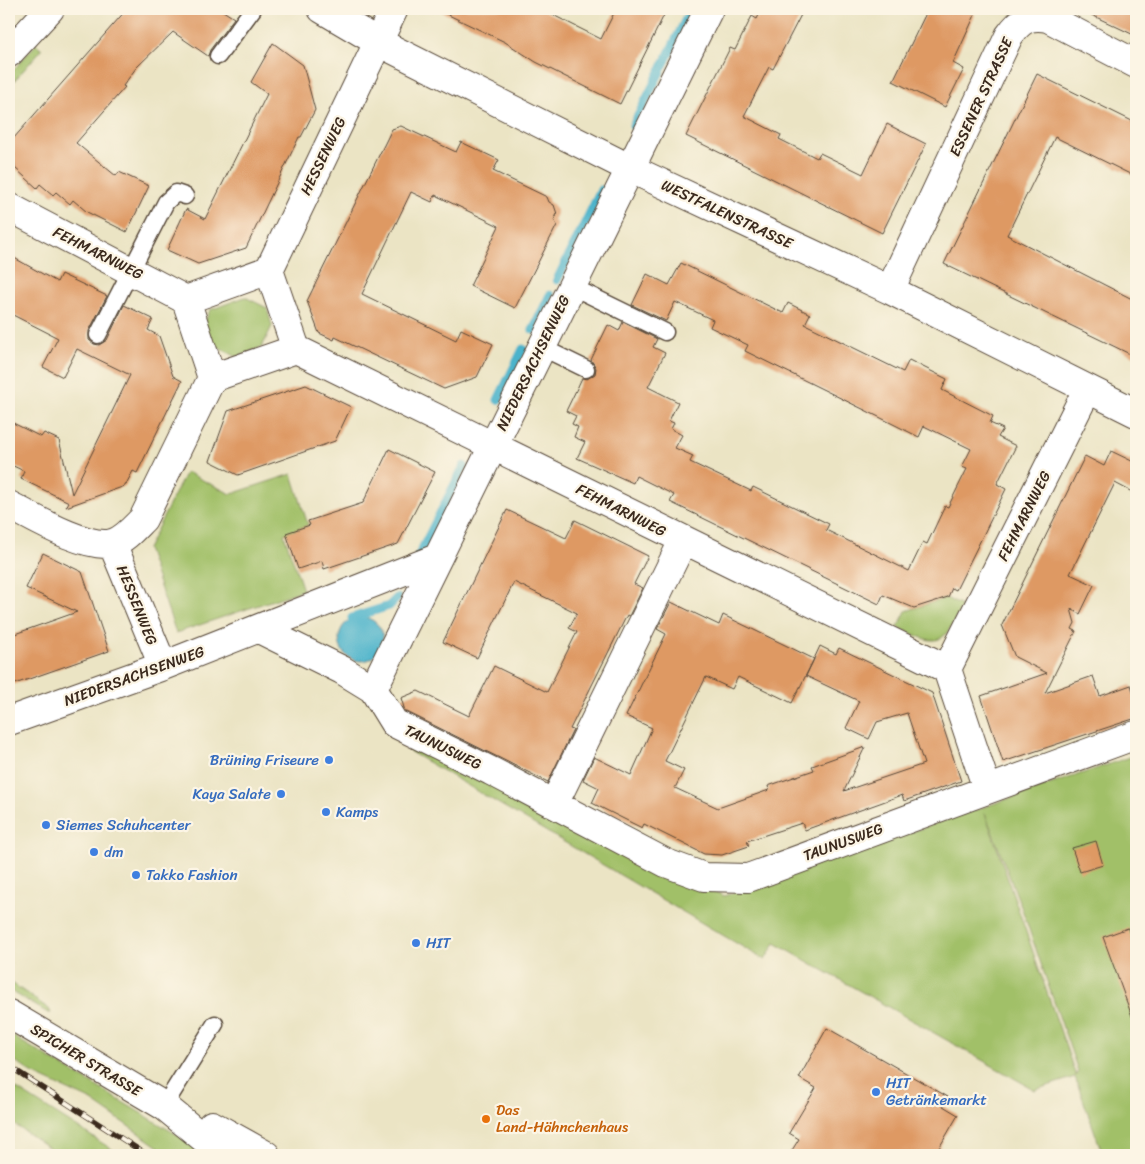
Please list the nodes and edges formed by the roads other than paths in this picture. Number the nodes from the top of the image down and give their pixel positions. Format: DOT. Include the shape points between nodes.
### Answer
graph roads {
  1 [pos="50,9"];
  2 [pos="253,9"];
  3 [pos="322,9"];
  4 [pos="394,9"];
  5 [pos="709,9"];
  6 [pos="378,42"];
  7 [pos="9,53"];
  8 [pos="218,56"];
  9 [pos="1136,64"];
  10 [pos="629,168"];
  11 [pos="185,196"];
  12 [pos="9,207"];
  13 [pos="131,270"];
  14 [pos="269,270"];
  15 [pos="572,286"];
  16 [pos="890,290"];
  17 [pos="186,300"];
  18 [pos="665,332"];
  19 [pos="98,336"];
  20 [pos="541,347"];
  21 [pos="296,350"];
  22 [pos="586,369"];
  23 [pos="212,378"];
  24 [pos="1087,390"];
  25 [pos="1136,413"];
  26 [pos="493,445"];
  27 [pos="9,505"];
  28 [pos="683,541"];
  29 [pos="112,543"];
  30 [pos="437,558"];
  31 [pos="259,629"];
  32 [pos="163,666"];
  33 [pos="947,669"];
  34 [pos="373,689"];
  35 [pos="9,721"];
  36 [pos="1136,735"];
  37 [pos="987,789"];
  38 [pos="554,804"];
  39 [pos="9,1014"];
  40 [pos="215,1024"];
  41 [pos="164,1106"];
  42 [pos="230,1155"];
  43 [pos="266,1155"];
  1 -- 7 [label="street"];
  2 -- 8 [label="lane"];
  3 -- 6 [label="street, WESTFALENSTRASSE"];
  4 -- 6 [label="street, HESSENWEG"];
  5 -- 10 [label="street, NIEDERSACHSENWEG"];
  6 -- 10 [label="street, WESTFALENSTRASSE"];
  6 -- 14 [label="street, HESSENWEG"];
  9 -- 16 [label="street, ESSENER STRASSE" via="1048,18 1024,18 1009,36"];
  10 -- 15 [label="street, NIEDERSACHSENWEG"];
  10 -- 16 [label="street, WESTFALENSTRASSE"];
  11 -- 13 [label="lane" via="176,193 166,202"];
  12 -- 13 [label="street, FEHMARNWEG"];
  13 -- 17 [label="street, FEHMARNWEG"];
  13 -- 19 [label="lane"];
  14 -- 17 [label="street"];
  14 -- 21 [label="street"];
  15 -- 18 [label="lane"];
  15 -- 20 [label="street, NIEDERSACHSENWEG"];
  16 -- 24 [label="street, WESTFALENSTRASSE"];
  17 -- 23 [label="street"];
  20 -- 22 [label="lane"];
  20 -- 26 [label="street, NIEDERSACHSENWEG"];
  21 -- 23 [label="street"];
  21 -- 26 [label="street, FEHMARNWEG"];
  23 -- 29 [label="street" via="143,519 128,534"];
  24 -- 25 [label="street, WESTFALENSTRASSE"];
  24 -- 33 [label="street, FEHMARNWEG"];
  26 -- 28 [label="street, FEHMARNWEG"];
  26 -- 30 [label="street, NIEDERSACHSENWEG"];
  27 -- 29 [label="street" via="73,538"];
  28 -- 33 [label="street, FEHMARNWEG"];
  28 -- 38 [label="street"];
  29 -- 32 [label="street, HESSENWEG"];
  30 -- 31 [label="street, NIEDERSACHSENWEG"];
  30 -- 34 [label="street, NIEDERSACHSENWEG"];
  31 -- 32 [label="street, NIEDERSACHSENWEG"];
  31 -- 34 [label="street"];
  32 -- 35 [label="street, NIEDERSACHSENWEG"];
  33 -- 37 [label="street"];
  34 -- 38 [label="street, TAUNUSWEG" via="394,723"];
  36 -- 37 [label="street, TAUNUSWEG"];
  37 -- 38 [label="street, TAUNUSWEG" via="748,878 704,877 666,864"];
  39 -- 41 [label="street, SPICHER STRASSE"];
  40 -- 41 [label="lane"];
  41 -- 42 [label="street, SPICHER STRASSE" via="200,1136"];
  41 -- 43 [label="street, SPICHER STRASSE" via="216,1127"];
}
